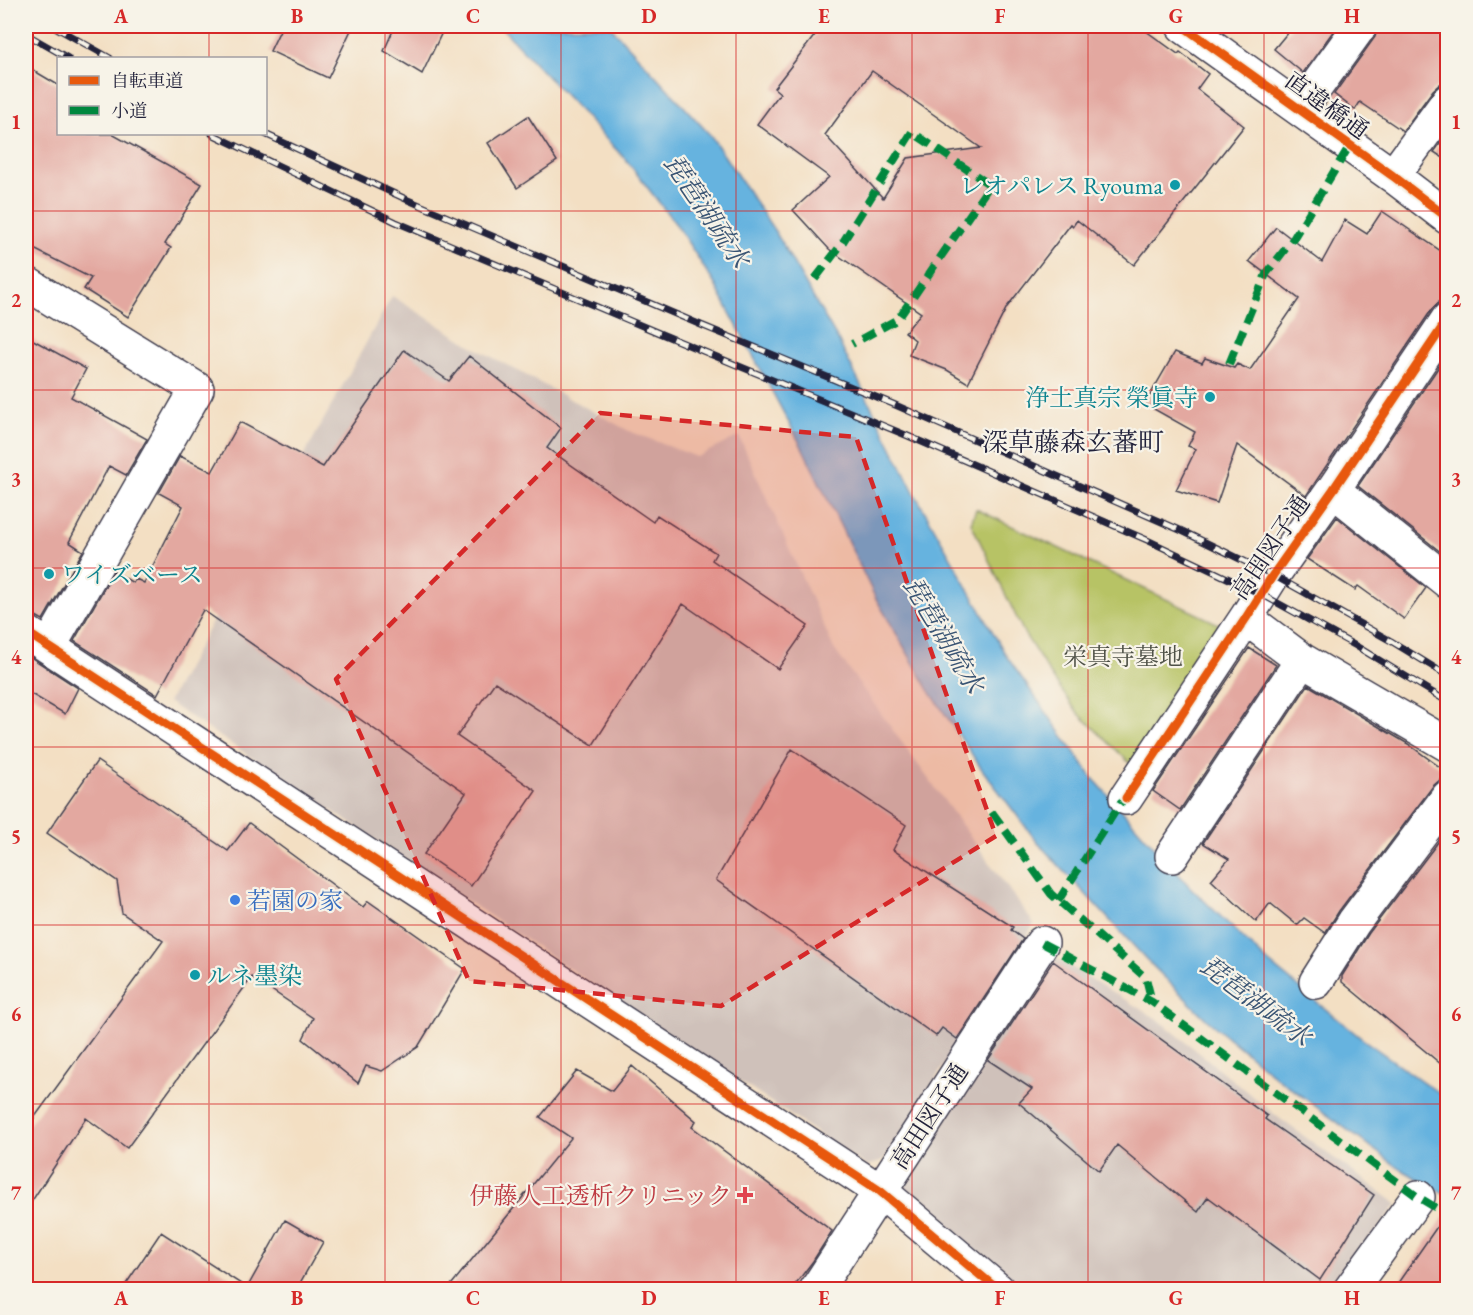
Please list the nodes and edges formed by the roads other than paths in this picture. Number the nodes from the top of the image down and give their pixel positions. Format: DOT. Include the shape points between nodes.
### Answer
graph roads {
  1 [pos="1183,26"];
  2 [pos="1360,26"];
  3 [pos="1448,101"];
  4 [pos="1300,109"];
  5 [pos="1393,177"];
  6 [pos="1448,218"];
  7 [pos="28,290"];
  8 [pos="1448,319"];
  9 [pos="1333,490"];
  10 [pos="1448,582"];
  11 [pos="1246,618"];
  12 [pos="37,639"];
  13 [pos="1302,660"];
  14 [pos="1448,745"];
  15 [pos="1448,797"];
  16 [pos="1126,798"];
  17 [pos="1172,856"];
  18 [pos="1042,943"];
  19 [pos="1316,982"];
  20 [pos="879,1191"];
  21 [pos="1418,1197"];
  22 [pos="816,1290"];
  23 [pos="998,1290"];
  24 [pos="1350,1290"];
  1 -- 4 [label="street, 直違橋通"];
  2 -- 4 [label="street"];
  3 -- 5 [label="street"];
  4 -- 5 [label="street, 直違橋通"];
  5 -- 6 [label="street, 直違橋通"];
  7 -- 12 [label="street" via="198,389"];
  8 -- 9 [label="street, 高田図子通"];
  9 -- 10 [label="street"];
  9 -- 11 [label="street, 高田図子通"];
  11 -- 13 [label="street"];
  11 -- 16 [label="street, 高田図子通"];
  12 -- 20 [label="street"];
  13 -- 14 [label="street"];
  13 -- 17 [label="street"];
  15 -- 19 [label="street" via="1354,922"];
  18 -- 20 [label="street, 高田図子通"];
  20 -- 22 [label="street, 高田図子通"];
  20 -- 23 [label="street"];
  21 -- 24 [label="street"];
}
